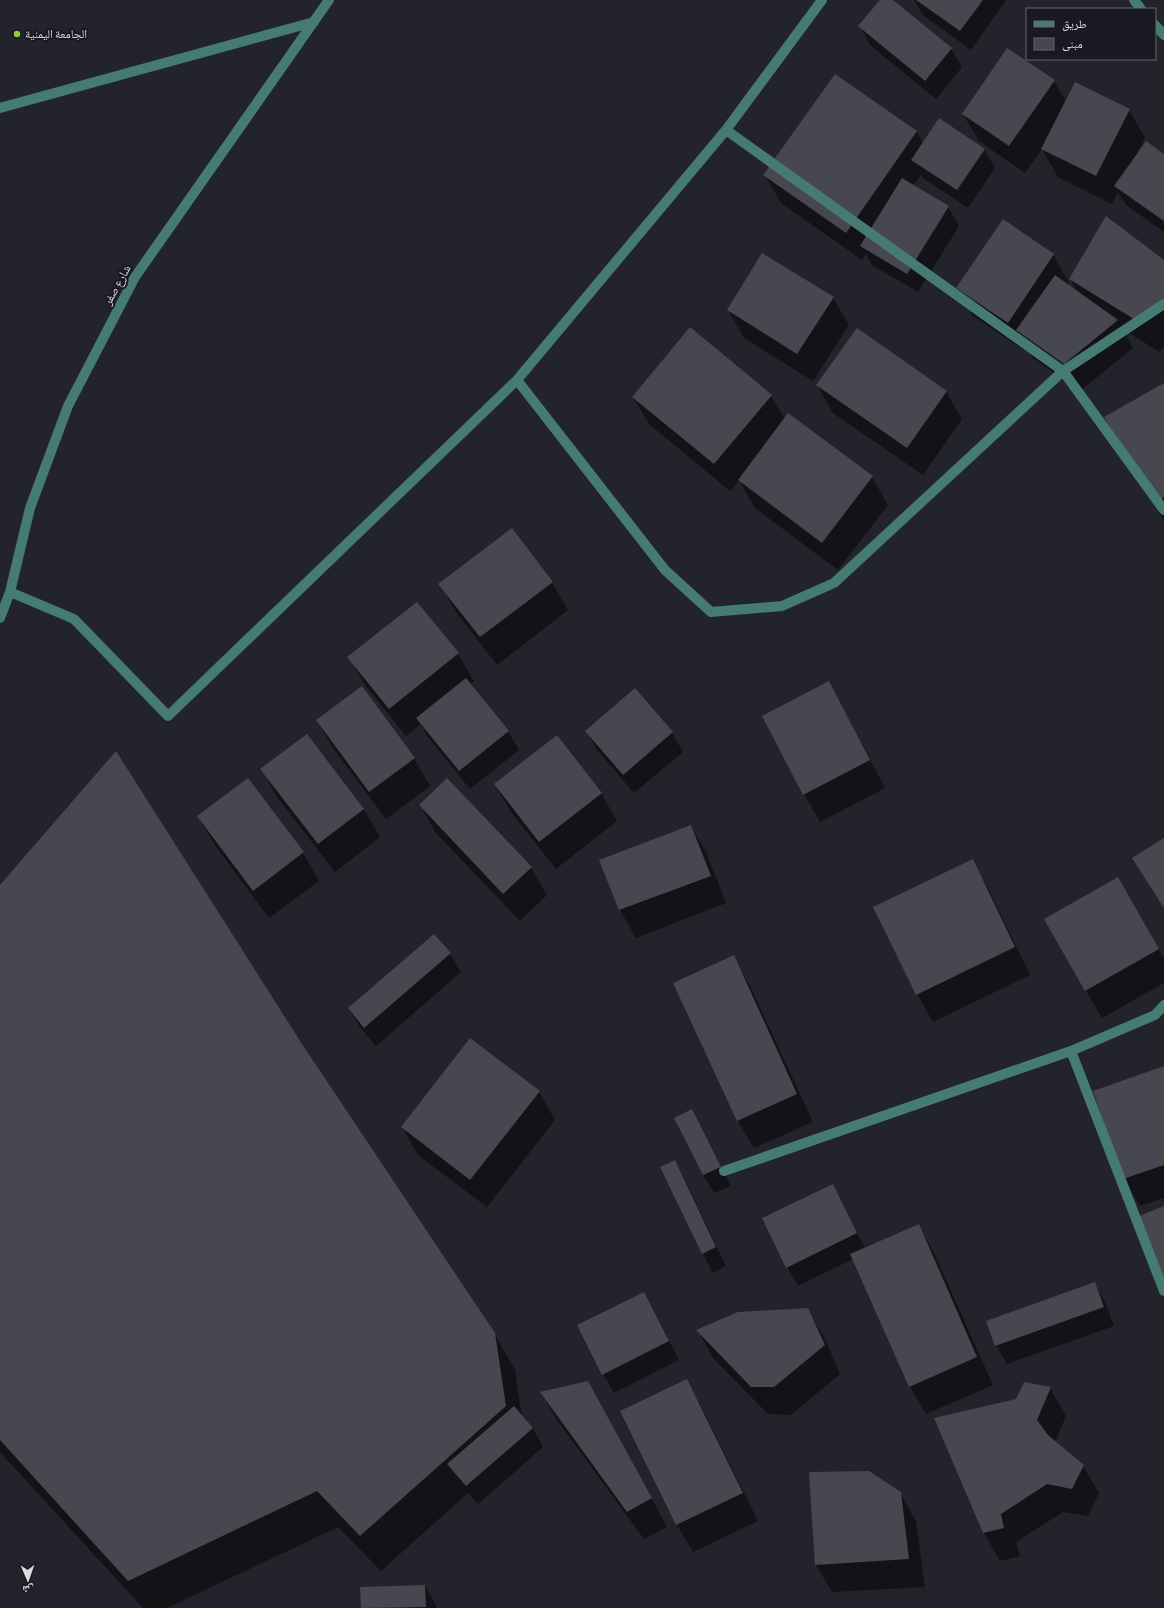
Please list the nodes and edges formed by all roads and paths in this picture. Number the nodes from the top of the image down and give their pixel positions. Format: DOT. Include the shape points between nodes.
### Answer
graph roads {
  1 [pos="329,0"];
  2 [pos="822,0"];
  3 [pos="1134,0"];
  4 [pos="1140,8"];
  5 [pos="314,22"];
  6 [pos="1156,26"];
  7 [pos="1164,35"];
  8 [pos="0,108"];
  9 [pos="726,130"];
  10 [pos="1164,304"];
  11 [pos="1063,371"];
  12 [pos="517,380"];
  13 [pos="1164,510"];
  14 [pos="10,592"];
  15 [pos="0,618"];
  16 [pos="1164,1005"];
  17 [pos="1071,1051"];
  18 [pos="724,1171"];
  19 [pos="1164,1289"];
  1 -- 5 [label="street, شارع صفر"];
  2 -- 9 [label="street"];
  3 -- 4 [label="street"];
  5 -- 8 [label="street"];
  5 -- 14 [label="street, شارع صفر" via="135,277 68,406 30,508"];
  6 -- 7 [label="street"];
  9 -- 11 [label="street"];
  9 -- 12 [label="street"];
  10 -- 11 [label="street"];
  11 -- 12 [label="street" via="834,583 782,606 710,612 665,570"];
  11 -- 13 [label="street"];
  12 -- 14 [label="street" via="168,716 74,619"];
  14 -- 15 [label="street, شارع صفر"];
  16 -- 17 [label="street" via="1155,1015"];
  17 -- 18 [label="street"];
  17 -- 19 [label="street"];
}
